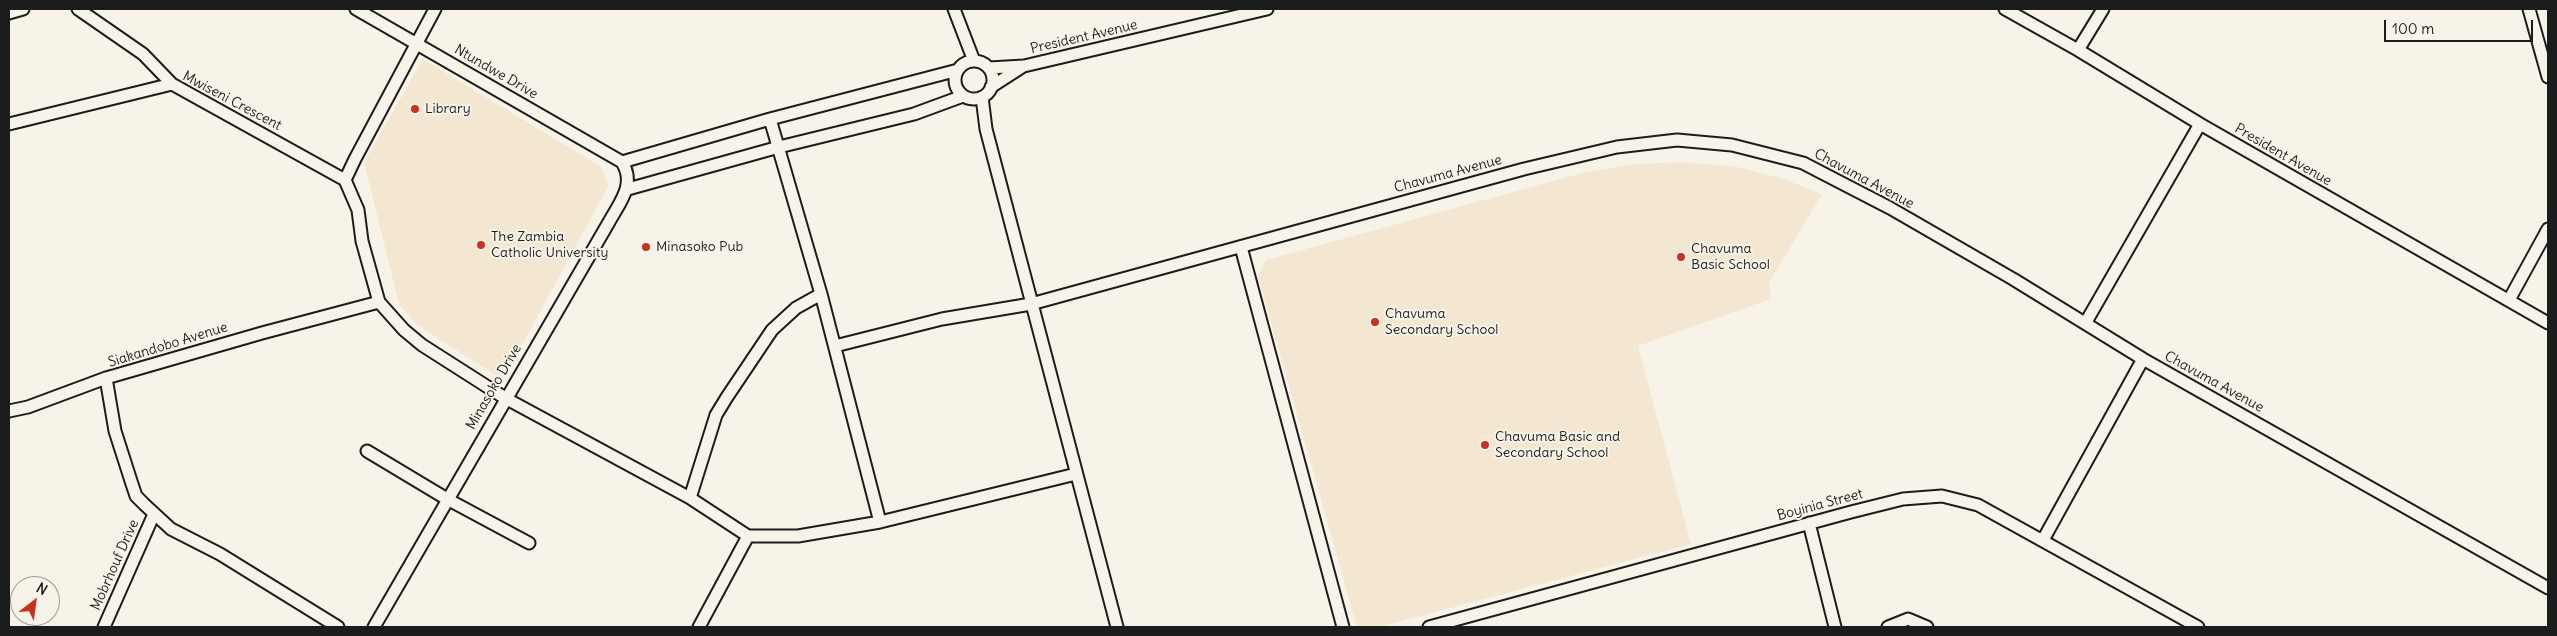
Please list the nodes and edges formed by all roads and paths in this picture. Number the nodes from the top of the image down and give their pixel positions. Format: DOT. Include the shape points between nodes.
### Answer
graph roads {
  1 [pos="23,9"];
  2 [pos="78,9"];
  3 [pos="356,9"];
  4 [pos="435,9"];
  5 [pos="1267,9"];
  6 [pos="2005,9"];
  7 [pos="2102,9"];
  8 [pos="2529,9"];
  9 [pos="9,13"];
  10 [pos="956,14"];
  11 [pos="416,43"];
  12 [pos="2078,50"];
  13 [pos="965,65"];
  14 [pos="1024,66"];
  15 [pos="989,68"];
  16 [pos="2548,77"];
  17 [pos="172,84"];
  18 [pos="991,87"];
  19 [pos="973,97"];
  20 [pos="770,119"];
  21 [pos="9,124"];
  22 [pos="2200,124"];
  23 [pos="779,147"];
  24 [pos="622,162"];
  25 [pos="345,180"];
  26 [pos="628,189"];
  27 [pos="2548,230"];
  28 [pos="1240,247"];
  29 [pos="821,294"];
  30 [pos="2511,296"];
  31 [pos="379,302"];
  32 [pos="1031,304"];
  33 [pos="2086,322"];
  34 [pos="2548,323"];
  35 [pos="834,346"];
  36 [pos="2143,359"];
  37 [pos="106,378"];
  38 [pos="505,398"];
  39 [pos="9,411"];
  40 [pos="367,451"];
  41 [pos="1076,474"];
  42 [pos="690,498"];
  43 [pos="447,499"];
  44 [pos="154,514"];
  45 [pos="880,522"];
  46 [pos="1809,523"];
  47 [pos="748,536"];
  48 [pos="2043,540"];
  49 [pos="529,543"];
  50 [pos="2548,588"];
  51 [pos="104,627"];
  52 [pos="338,627"];
  53 [pos="374,627"];
  54 [pos="699,627"];
  55 [pos="1117,627"];
  56 [pos="1344,627"];
  57 [pos="1429,627"];
  58 [pos="1835,627"];
  59 [pos="1888,627"];
  60 [pos="1926,627"];
  61 [pos="2198,627"];
  1 -- 9 [label="street"];
  2 -- 17 [label="street" via="143,54"];
  3 -- 11 [label="street, Ntundwe Drive"];
  4 -- 11 [label="street"];
  5 -- 14 [label="street, President Avenue"];
  6 -- 12 [label="street, President Avenue"];
  7 -- 12 [label="street"];
  8 -- 16 [label="street"];
  10 -- 13 [label="street"];
  11 -- 24 [label="street, Ntundwe Drive"];
  11 -- 25 [label="street"];
  12 -- 22 [label="street, President Avenue"];
  13 -- 15 [label="street"];
  13 -- 19 [label="street" via="955,84"];
  13 -- 20 [label="street"];
  14 -- 15 [label="street, President Avenue"];
  14 -- 18 [label="street, President Avenue"];
  15 -- 18 [label="street"];
  17 -- 21 [label="street, Mwiseni Crescent"];
  17 -- 25 [label="street, Mwiseni Crescent"];
  18 -- 19 [label="street"];
  19 -- 23 [label="street"];
  19 -- 32 [label="street" via="986,129"];
  20 -- 23 [label="street"];
  20 -- 24 [label="street"];
  22 -- 30 [label="street, President Avenue"];
  22 -- 33 [label="street"];
  23 -- 26 [label="street"];
  23 -- 29 [label="street"];
  24 -- 26 [label="street" via="629,177"];
  25 -- 31 [label="street" via="358,210 362,240"];
  26 -- 38 [label="street, Minasoko Drive"];
  27 -- 30 [label="street"];
  28 -- 32 [label="street, Chavuma Avenue"];
  28 -- 33 [label="street, Chavuma Avenue" via="1524,169 1618,147 1677,140 1732,144 1803,163 1890,208"];
  28 -- 56 [label="street"];
  29 -- 35 [label="street"];
  29 -- 42 [label="street" via="796,308 772,330 727,397 716,415"];
  30 -- 34 [label="street, President Avenue"];
  31 -- 37 [label="street, Siakandobo Avenue"];
  31 -- 38 [label="street" via="422,345"];
  32 -- 35 [label="street, Chavuma Avenue" via="942,319"];
  32 -- 41 [label="street"];
  33 -- 36 [label="street, Chavuma Avenue"];
  35 -- 45 [label="street"];
  36 -- 48 [label="street"];
  36 -- 50 [label="street, Chavuma Avenue"];
  37 -- 39 [label="street"];
  37 -- 44 [label="street, Siakandobo Avenue" via="115,431 136,496"];
  38 -- 42 [label="street"];
  38 -- 43 [label="street, Minasoko Drive"];
  40 -- 43 [label="street"];
  41 -- 45 [label="street"];
  41 -- 55 [label="street"];
  42 -- 47 [label="street"];
  43 -- 49 [label="street"];
  43 -- 53 [label="street, Minasoko Drive"];
  44 -- 51 [label="street, Mobrhouf Drive"];
  44 -- 52 [label="street, Siakandobo Avenue" via="171,529 220,554"];
  45 -- 47 [label="street" via="798,536"];
  46 -- 48 [label="street, Boyinia Street" via="1903,499 1942,496 1978,505"];
  46 -- 57 [label="street, Boyinia Street"];
  46 -- 58 [label="street"];
  47 -- 54 [label="street"];
  48 -- 61 [label="street, Boyinia Street"];
  59 -- 60 [label="street" via="1908,619"];
}
